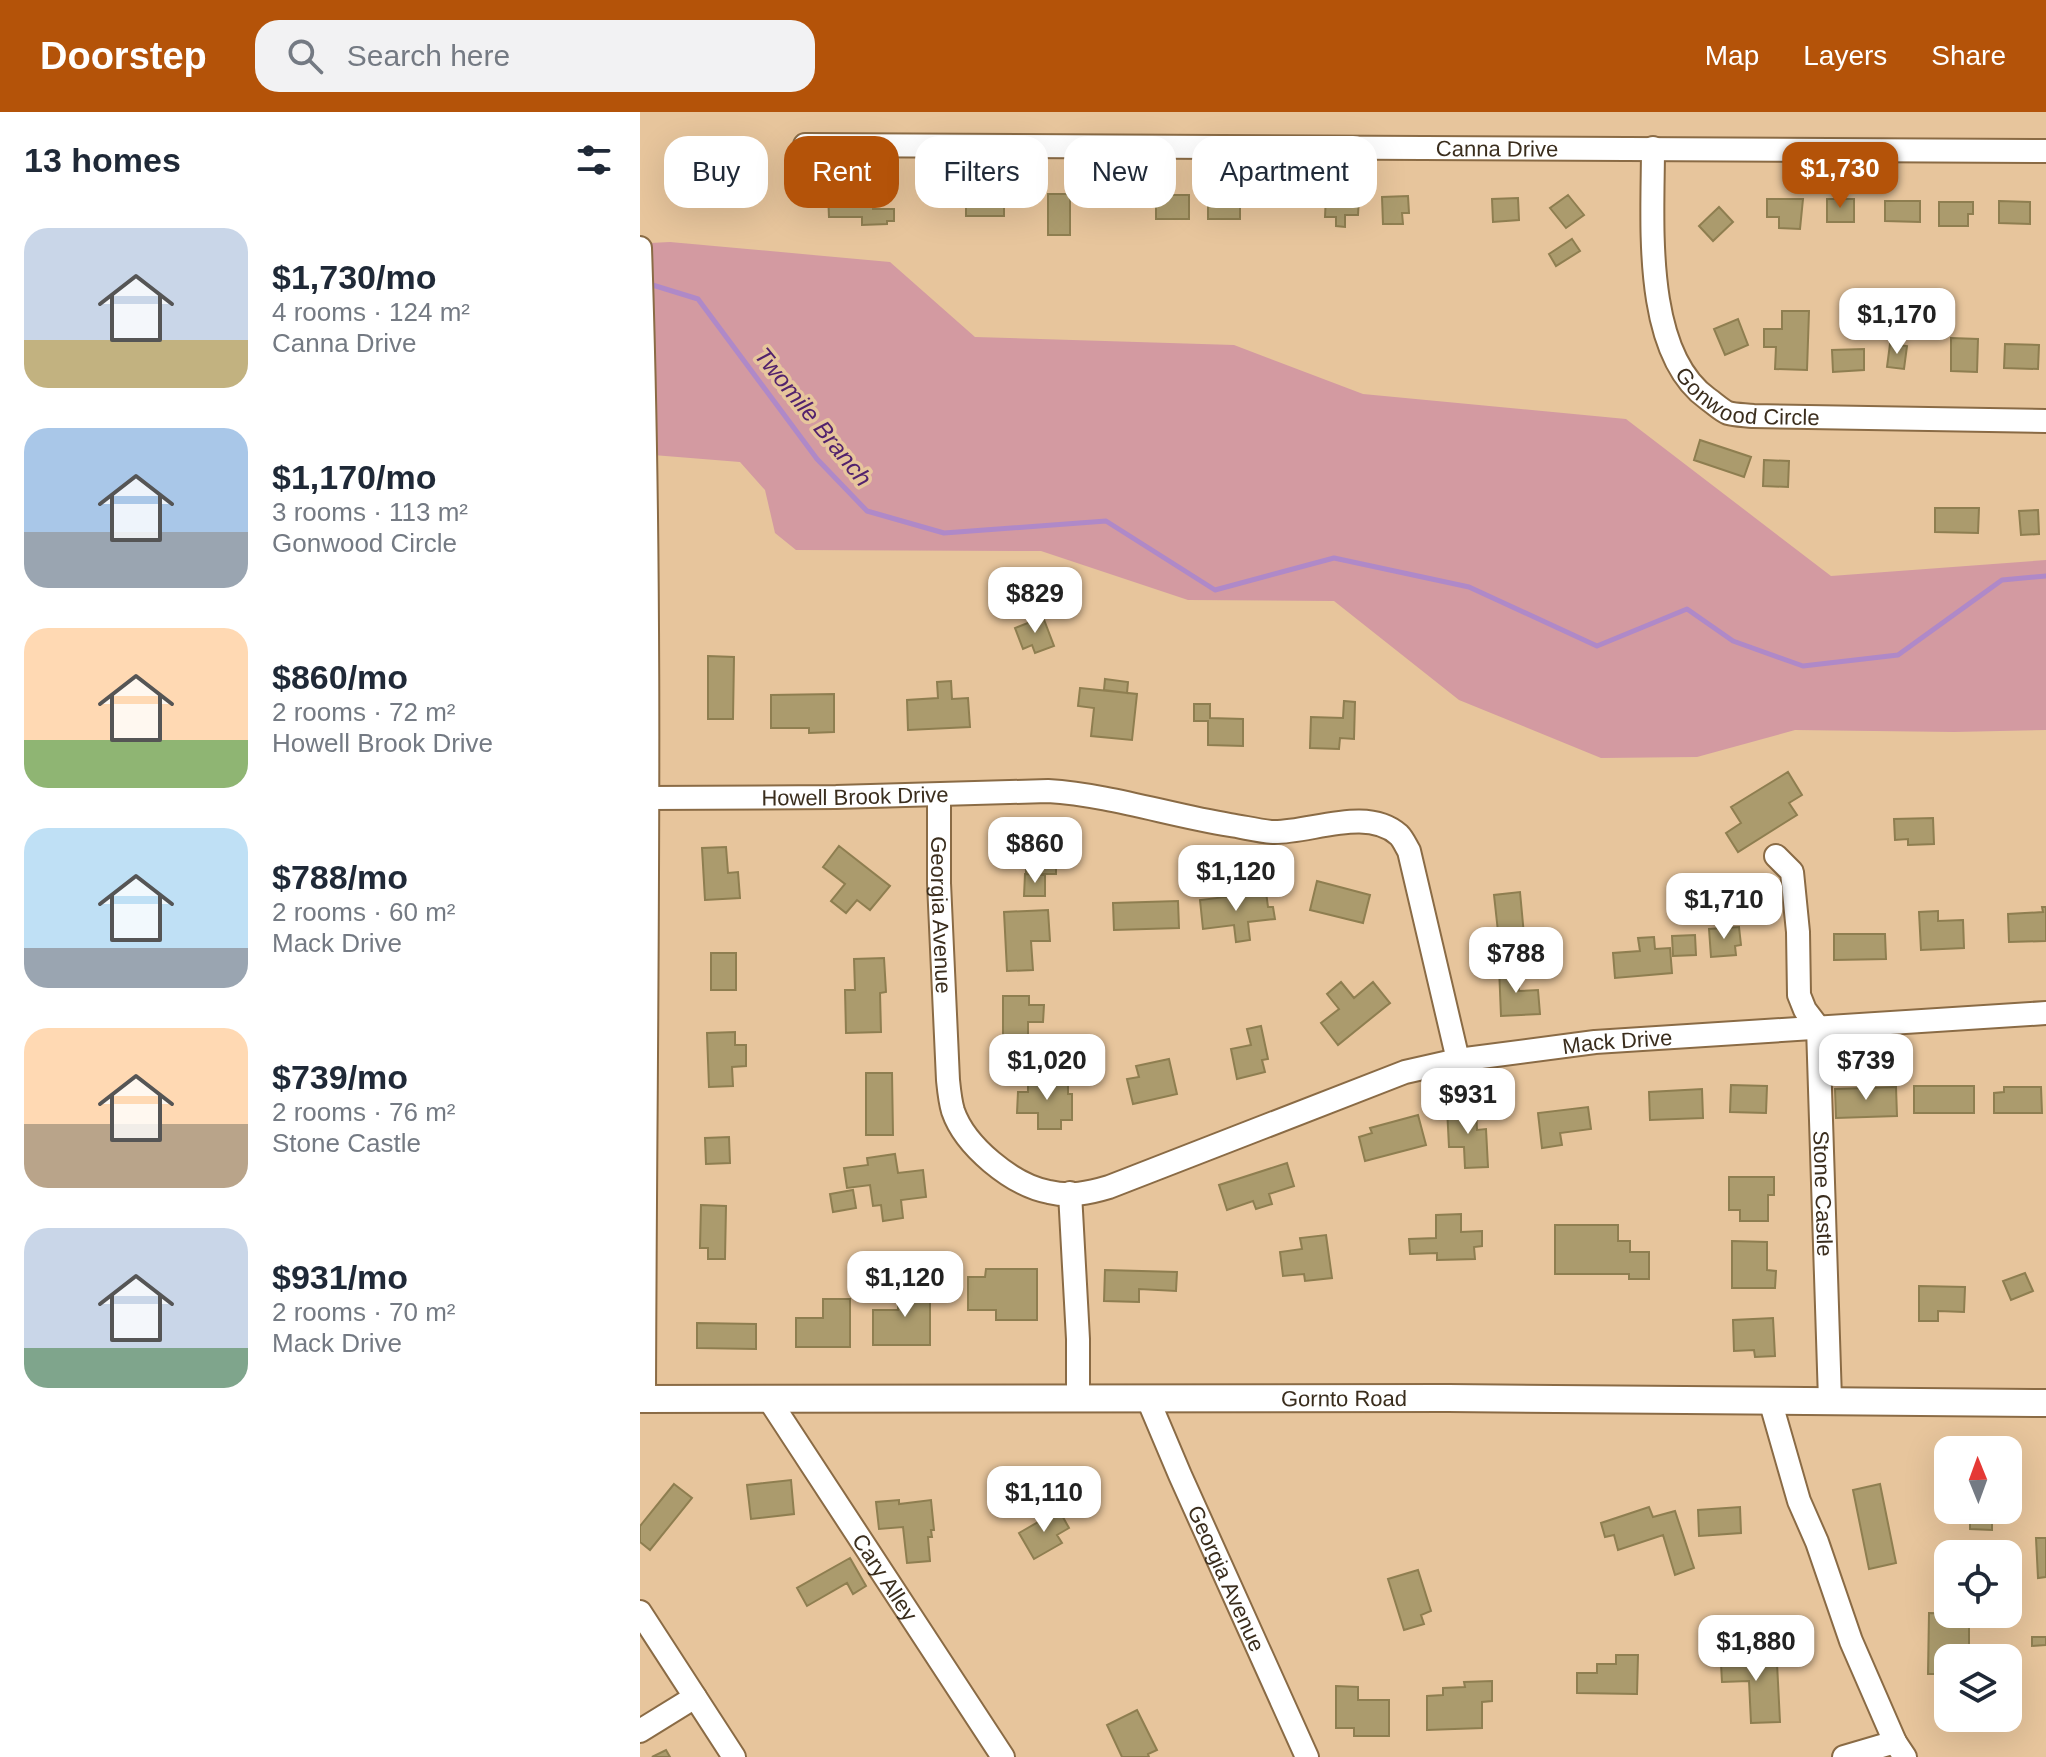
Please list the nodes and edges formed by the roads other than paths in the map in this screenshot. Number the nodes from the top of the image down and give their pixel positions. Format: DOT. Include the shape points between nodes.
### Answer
graph roads {
  1 [pos="899,145"];
  2 [pos="1653,148"];
  3 [pos="2046,151"];
  4 [pos="640,248"];
  5 [pos="2046,421"];
  6 [pos="643,589"];
  7 [pos="939,795"];
  8 [pos="647,798"];
  9 [pos="1776,856"];
  10 [pos="2046,1013"];
  11 [pos="1818,1027"];
  12 [pos="1458,1060"];
  13 [pos="1070,1193"];
  14 [pos="1147,1397"];
  15 [pos="768,1398"];
  16 [pos="1078,1398"];
  17 [pos="642,1399"];
  18 [pos="1770,1400"];
  19 [pos="1830,1400"];
  20 [pos="2046,1403"];
  21 [pos="640,1612"];
  22 [pos="695,1697"];
  23 [pos="640,1731"];
  24 [pos="1900,1749"];
  25 [pos="734,1757"];
  26 [pos="1003,1757"];
  27 [pos="1307,1757"];
  28 [pos="1844,1757"];
  1 -- 2 [label="street, Canna Drive"];
  2 -- 3 [label="street, Canna Drive"];
  2 -- 5 [label="street, Gonwood Circle" via="1661,319 1681,372 1702,395 1727,412 1753,416"];
  4 -- 6 [label="street"];
  6 -- 8 [label="street"];
  7 -- 8 [label="street, Howell Brook Drive"];
  7 -- 12 [label="street, Howell Brook Drive" via="1081,793 1271,832 1348,822 1390,830 1409,851"];
  7 -- 13 [label="street, Georgia Avenue" via="952,1109 978,1149 999,1167 1026,1185"];
  8 -- 17 [label="street"];
  9 -- 11 [label="street, Stone Castle" via="1792,872 1799,995"];
  10 -- 11 [label="street, Mack Drive"];
  11 -- 12 [label="street, Mack Drive" via="1595,1042"];
  11 -- 19 [label="street, Stone Castle"];
  12 -- 13 [label="street, Mack Drive" via="1405,1072 1109,1187"];
  13 -- 16 [label="street"];
  14 -- 16 [label="main road, Gornto Road"];
  14 -- 18 [label="main road, Gornto Road"];
  14 -- 27 [label="street, Georgia Avenue"];
  15 -- 16 [label="main road, Gornto Road"];
  15 -- 17 [label="main road, Gornto Road"];
  15 -- 26 [label="street, Cary Alley"];
  18 -- 19 [label="main road, Gornto Road"];
  18 -- 24 [label="street" via="1799,1501 1851,1641"];
  19 -- 20 [label="main road, Gornto Road"];
  21 -- 22 [label="street"];
  22 -- 23 [label="street"];
  22 -- 25 [label="street"];
  24 -- 28 [label="street"];
}
